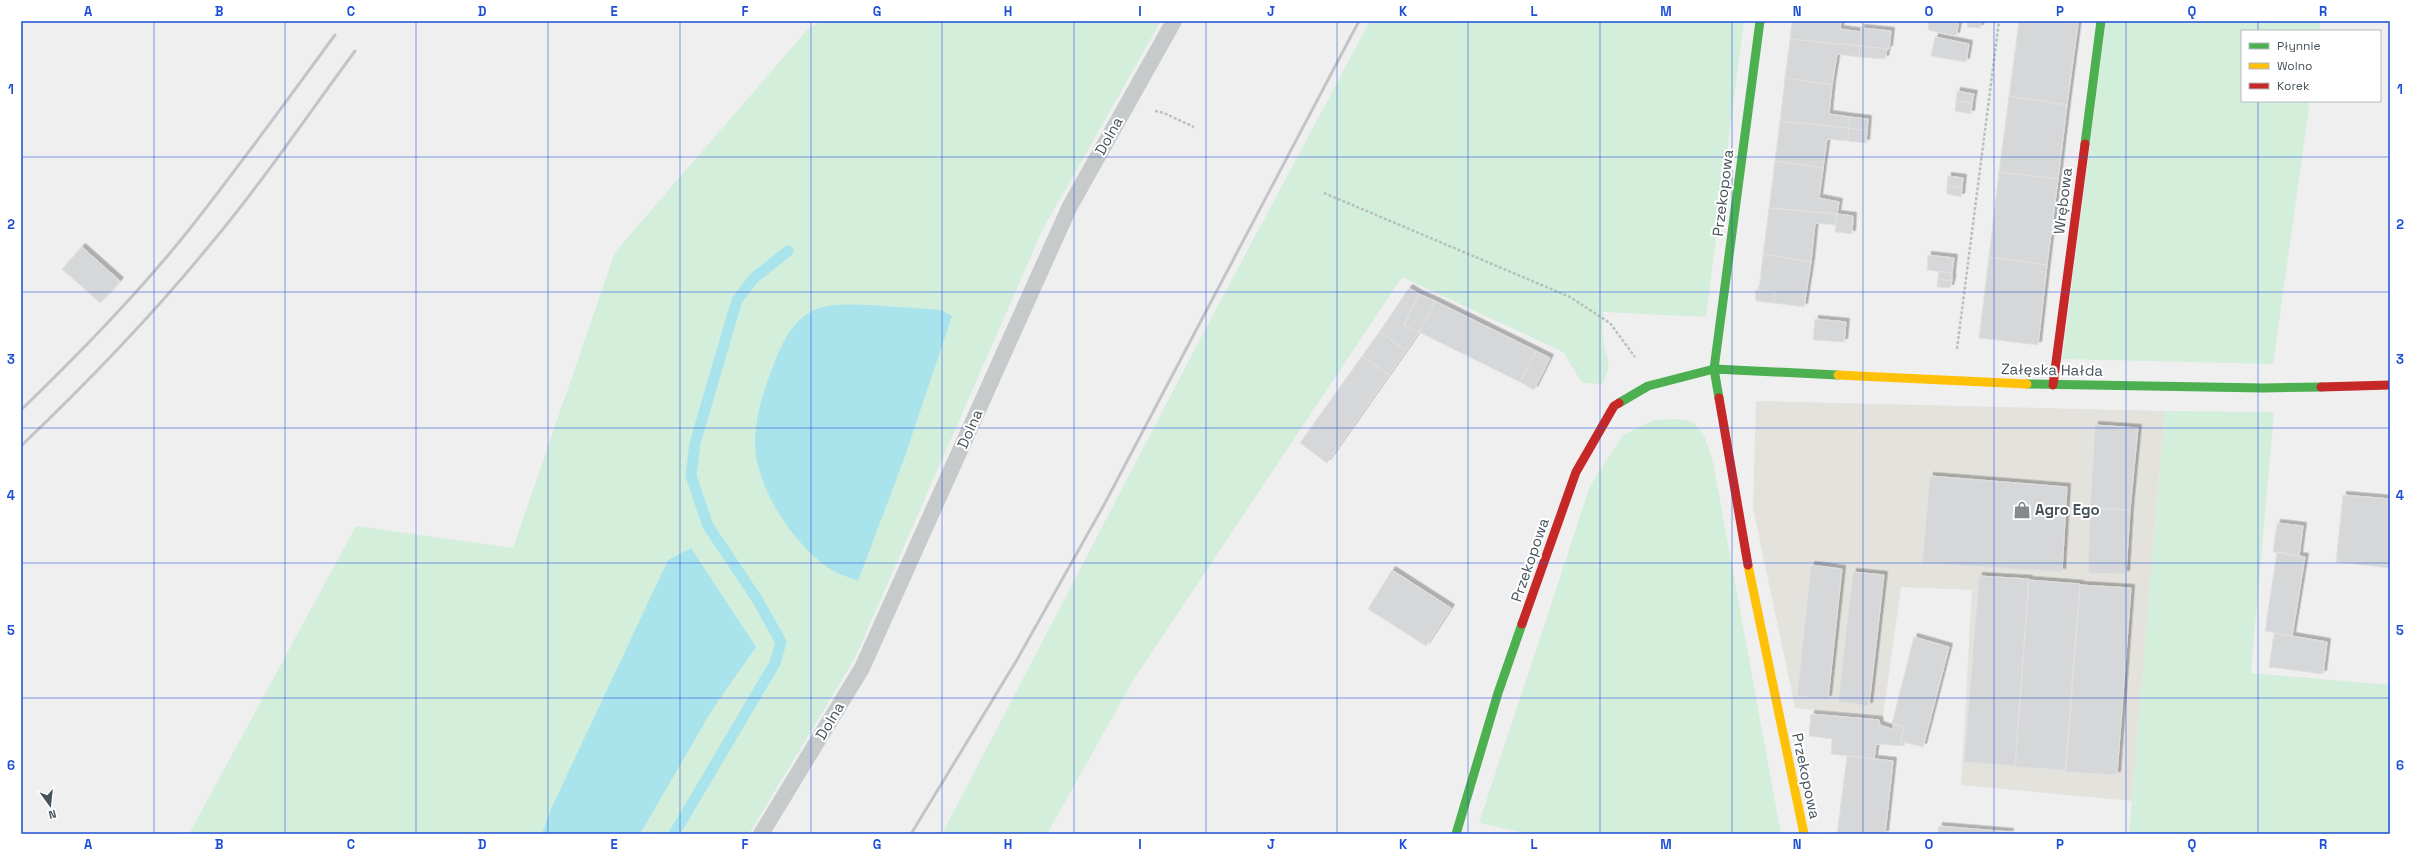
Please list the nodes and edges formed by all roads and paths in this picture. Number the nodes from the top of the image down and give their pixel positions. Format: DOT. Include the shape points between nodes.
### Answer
graph roads {
  1 [pos="1174,21"];
  2 [pos="1760,21"];
  3 [pos="1999,21"];
  4 [pos="2100,21"];
  5 [pos="1324,193"];
  6 [pos="1714,369"];
  7 [pos="1953,381"];
  8 [pos="2053,385"];
  9 [pos="2390,385"];
  10 [pos="1648,386"];
  11 [pos="761,834"];
  12 [pos="1456,834"];
  13 [pos="1804,834"];
  1 -- 11 [label="lane, Dolna" via="1070,206 862,668"];
  2 -- 6 [label="street, Przekopowa"];
  3 -- 7 [label="path"];
  4 -- 8 [label="street, Wrębowa"];
  5 -- 10 [label="path" via="1546,285 1592,309 1610,323 1623,338 1640,366"];
  6 -- 7 [label="street, Załęska Hałda"];
  6 -- 10 [label="street, Przekopowa"];
  6 -- 13 [label="street, Przekopowa" via="1750,578"];
  7 -- 8 [label="street, Załęska Hałda"];
  8 -- 9 [label="street, Załęska Hałda" via="2263,388"];
  10 -- 12 [label="street, Przekopowa" via="1614,406 1576,472 1498,693"];
}
